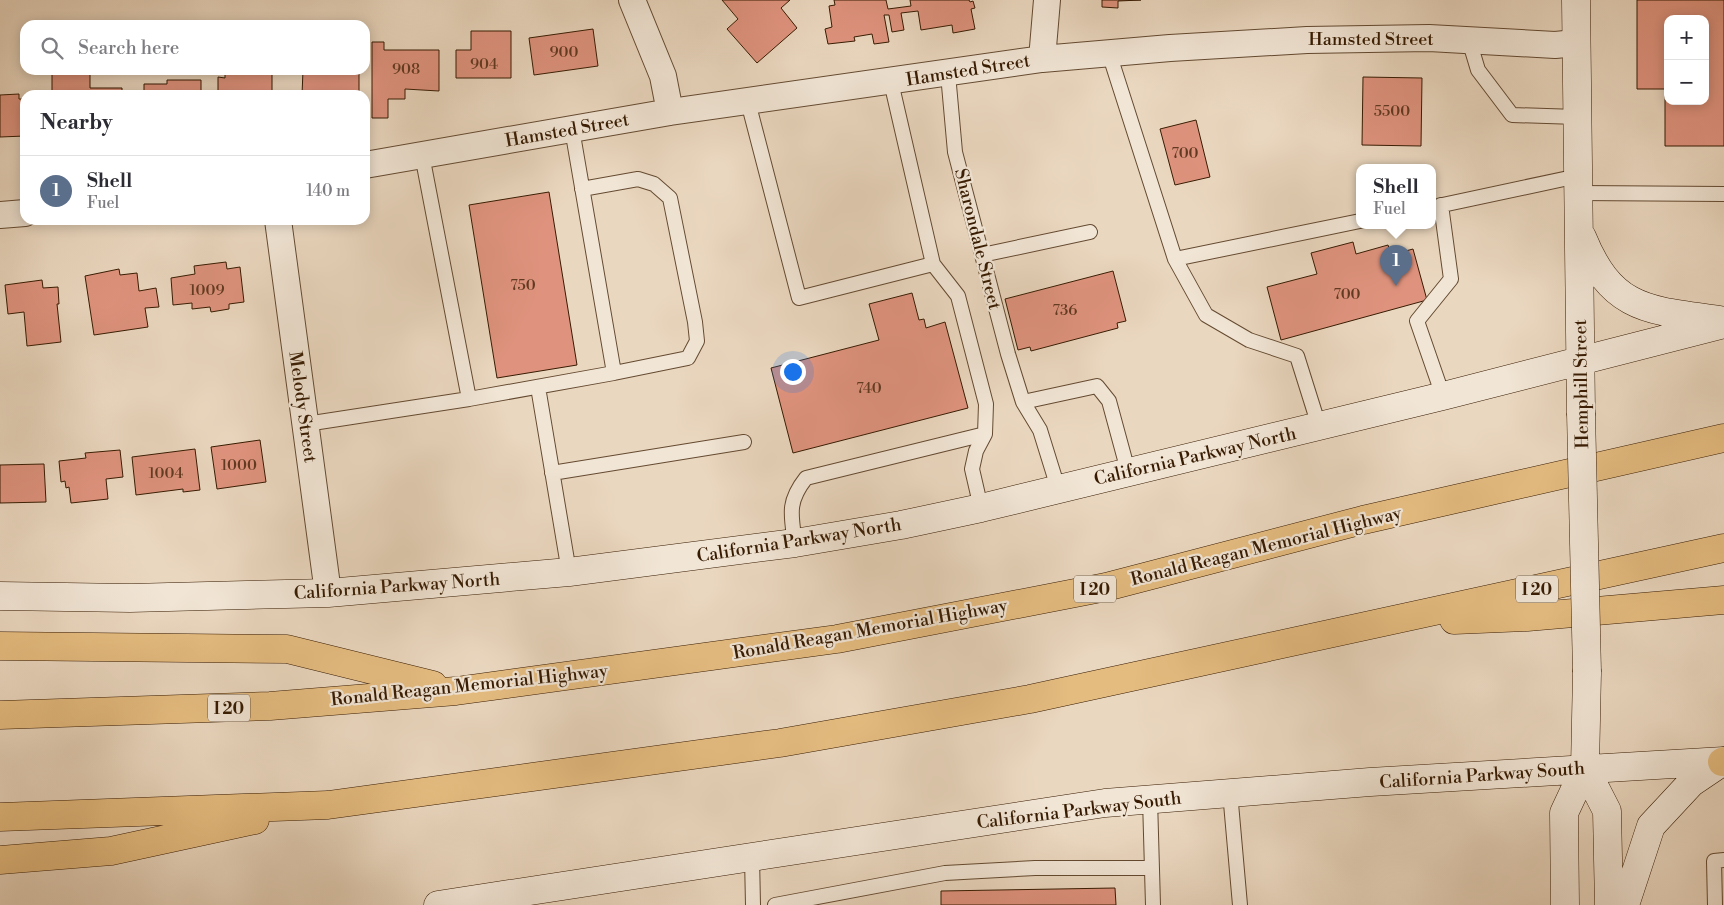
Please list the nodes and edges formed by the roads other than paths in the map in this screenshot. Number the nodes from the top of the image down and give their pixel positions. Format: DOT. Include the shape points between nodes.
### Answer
graph roads {
  1 [pos="633,0"];
  2 [pos="1048,0"];
  3 [pos="1576,0"];
  4 [pos="1469,40"];
  5 [pos="1576,43"];
  6 [pos="1109,53"];
  7 [pos="1042,59"];
  8 [pos="948,74"];
  9 [pos="891,82"];
  10 [pos="748,102"];
  11 [pos="670,112"];
  12 [pos="1577,117"];
  13 [pos="572,129"];
  14 [pos="422,155"];
  15 [pos="370,164"];
  16 [pos="1578,185"];
  17 [pos="582,189"];
  18 [pos="1724,194"];
  19 [pos="1437,206"];
  20 [pos="20,213"];
  21 [pos="0,215"];
  22 [pos="1356,222"];
  23 [pos="279,225"];
  24 [pos="1578,229"];
  25 [pos="1090,232"];
  26 [pos="982,255"];
  27 [pos="1175,259"];
  28 [pos="932,264"];
  29 [pos="1724,322"];
  30 [pos="1580,361"];
  31 [pos="614,373"];
  32 [pos="538,387"];
  33 [pos="1443,396"];
  34 [pos="470,399"];
  35 [pos="1022,402"];
  36 [pos="306,424"];
  37 [pos="1318,426"];
  38 [pos="985,434"];
  39 [pos="1724,438"];
  40 [pos="744,442"];
  41 [pos="1128,472"];
  42 [pos="552,473"];
  43 [pos="1058,488"];
  44 [pos="981,508"];
  45 [pos="795,543"];
  46 [pos="1724,548"];
  47 [pos="569,572"];
  48 [pos="328,593"];
  49 [pos="0,596"];
  50 [pos="1724,600"];
  51 [pos="1377,622"];
  52 [pos="0,646"];
  53 [pos="456,691"];
  54 [pos="0,715"];
  55 [pos="1723,761"];
  56 [pos="1585,768"];
  57 [pos="1230,792"];
  58 [pos="1150,799"];
  59 [pos="328,805"];
  60 [pos="0,817"];
  61 [pos="752,857"];
  62 [pos="0,860"];
  63 [pos="1724,860"];
  64 [pos="1152,868"];
  65 [pos="438,905"];
  66 [pos="753,905"];
  67 [pos="775,905"];
  68 [pos="1153,905"];
  69 [pos="1240,905"];
  70 [pos="1565,905"];
  71 [pos="1609,905"];
  72 [pos="1625,905"];
  73 [pos="1715,905"];
  1 -- 11 [label="street" via="663,76"];
  2 -- 7 [label="street"];
  3 -- 5 [label="main road, Hemphill Street"];
  4 -- 5 [label="street, Hamsted Street" via="1554,45"];
  4 -- 6 [label="street, Hamsted Street" via="1307,40"];
  4 -- 12 [label="lane" via="1478,70 1512,115"];
  5 -- 12 [label="main road, Hemphill Street"];
  6 -- 7 [label="street, Hamsted Street"];
  6 -- 27 [label="lane"];
  7 -- 8 [label="street, Hamsted Street"];
  8 -- 9 [label="street, Hamsted Street"];
  8 -- 26 [label="lane, Sharondale Street" via="955,152"];
  9 -- 10 [label="street, Hamsted Street"];
  9 -- 28 [label="lane"];
  10 -- 11 [label="street, Hamsted Street"];
  10 -- 28 [label="lane" via="799,298"];
  11 -- 13 [label="street, Hamsted Street"];
  12 -- 16 [label="main road, Hemphill Street"];
  13 -- 14 [label="street, Hamsted Street"];
  13 -- 17 [label="lane"];
  14 -- 15 [label="street, Hamsted Street"];
  14 -- 34 [label="lane"];
  16 -- 18 [label="lane"];
  16 -- 19 [label="lane"];
  16 -- 24 [label="main road, Hemphill Street"];
  17 -- 31 [label="lane"];
  17 -- 31 [label="lane" via="638,179 654,184 670,198 695,322 697,341 688,358"];
  19 -- 33 [label="lane" via="1451,279 1418,321"];
  20 -- 21 [label="street"];
  22 -- 27 [label="lane"];
  23 -- 36 [label="street, Melody Street"];
  24 -- 29 [label="main road" via="1592,262 1603,277 1632,302"];
  24 -- 30 [label="main road, Hemphill Street"];
  25 -- 26 [label="lane"];
  26 -- 35 [label="lane, Sharondale Street"];
  27 -- 37 [label="lane" via="1206,315 1249,340 1297,356"];
  28 -- 38 [label="lane" via="958,296 986,404"];
  29 -- 30 [label="main road, California Parkway North"];
  30 -- 33 [label="main road, California Parkway North"];
  30 -- 56 [label="main road, Hemphill Street, bridge" via="1587,672"];
  31 -- 32 [label="lane"];
  32 -- 34 [label="lane"];
  32 -- 42 [label="lane"];
  33 -- 37 [label="main road, California Parkway North"];
  34 -- 36 [label="lane"];
  35 -- 41 [label="lane" via="1097,386 1109,400"];
  35 -- 43 [label="lane, Sharondale Street" via="1040,430"];
  36 -- 48 [label="street, Melody Street"];
  37 -- 41 [label="main road, California Parkway North"];
  38 -- 44 [label="lane" via="976,451 972,469"];
  38 -- 45 [label="lane" via="806,478 795,492 791,510"];
  39 -- 53 [label="highway, Ronald Reagan Memorial Highway / I 20" via="1363,520 1106,586 837,639"];
  40 -- 42 [label="lane"];
  41 -- 43 [label="main road, California Parkway North"];
  42 -- 47 [label="lane"];
  43 -- 44 [label="main road, California Parkway North"];
  44 -- 45 [label="main road, California Parkway North"];
  45 -- 47 [label="main road, California Parkway North"];
  46 -- 51 [label="highway, I 20"];
  47 -- 48 [label="main road, California Parkway North"];
  48 -- 49 [label="main road, California Parkway North" via="130,598"];
  50 -- 51 [label="highway" via="1527,617"];
  51 -- 59 [label="highway, I 20" via="1208,661 926,719 780,743"];
  52 -- 53 [label="highway" via="287,649"];
  53 -- 54 [label="highway, Ronald Reagan Memorial Highway / I 20" via="270,706"];
  55 -- 56 [label="main road, California Parkway South"];
  55 -- 72 [label="main road" via="1691,783 1651,826"];
  56 -- 57 [label="main road, California Parkway South"];
  56 -- 70 [label="main road" via="1564,813"];
  56 -- 71 [label="main road" via="1607,811"];
  57 -- 58 [label="main road, California Parkway South"];
  57 -- 69 [label="lane"];
  58 -- 61 [label="main road, California Parkway South" via="1105,803"];
  58 -- 64 [label="lane"];
  59 -- 60 [label="highway, I 20"];
  59 -- 62 [label="highway" via="111,851"];
  61 -- 65 [label="main road, California Parkway South"];
  61 -- 66 [label="lane"];
  63 -- 73 [label="lane" via="1714,861"];
  64 -- 67 [label="lane" via="1035,868 945,873"];
  64 -- 68 [label="lane"];
}
